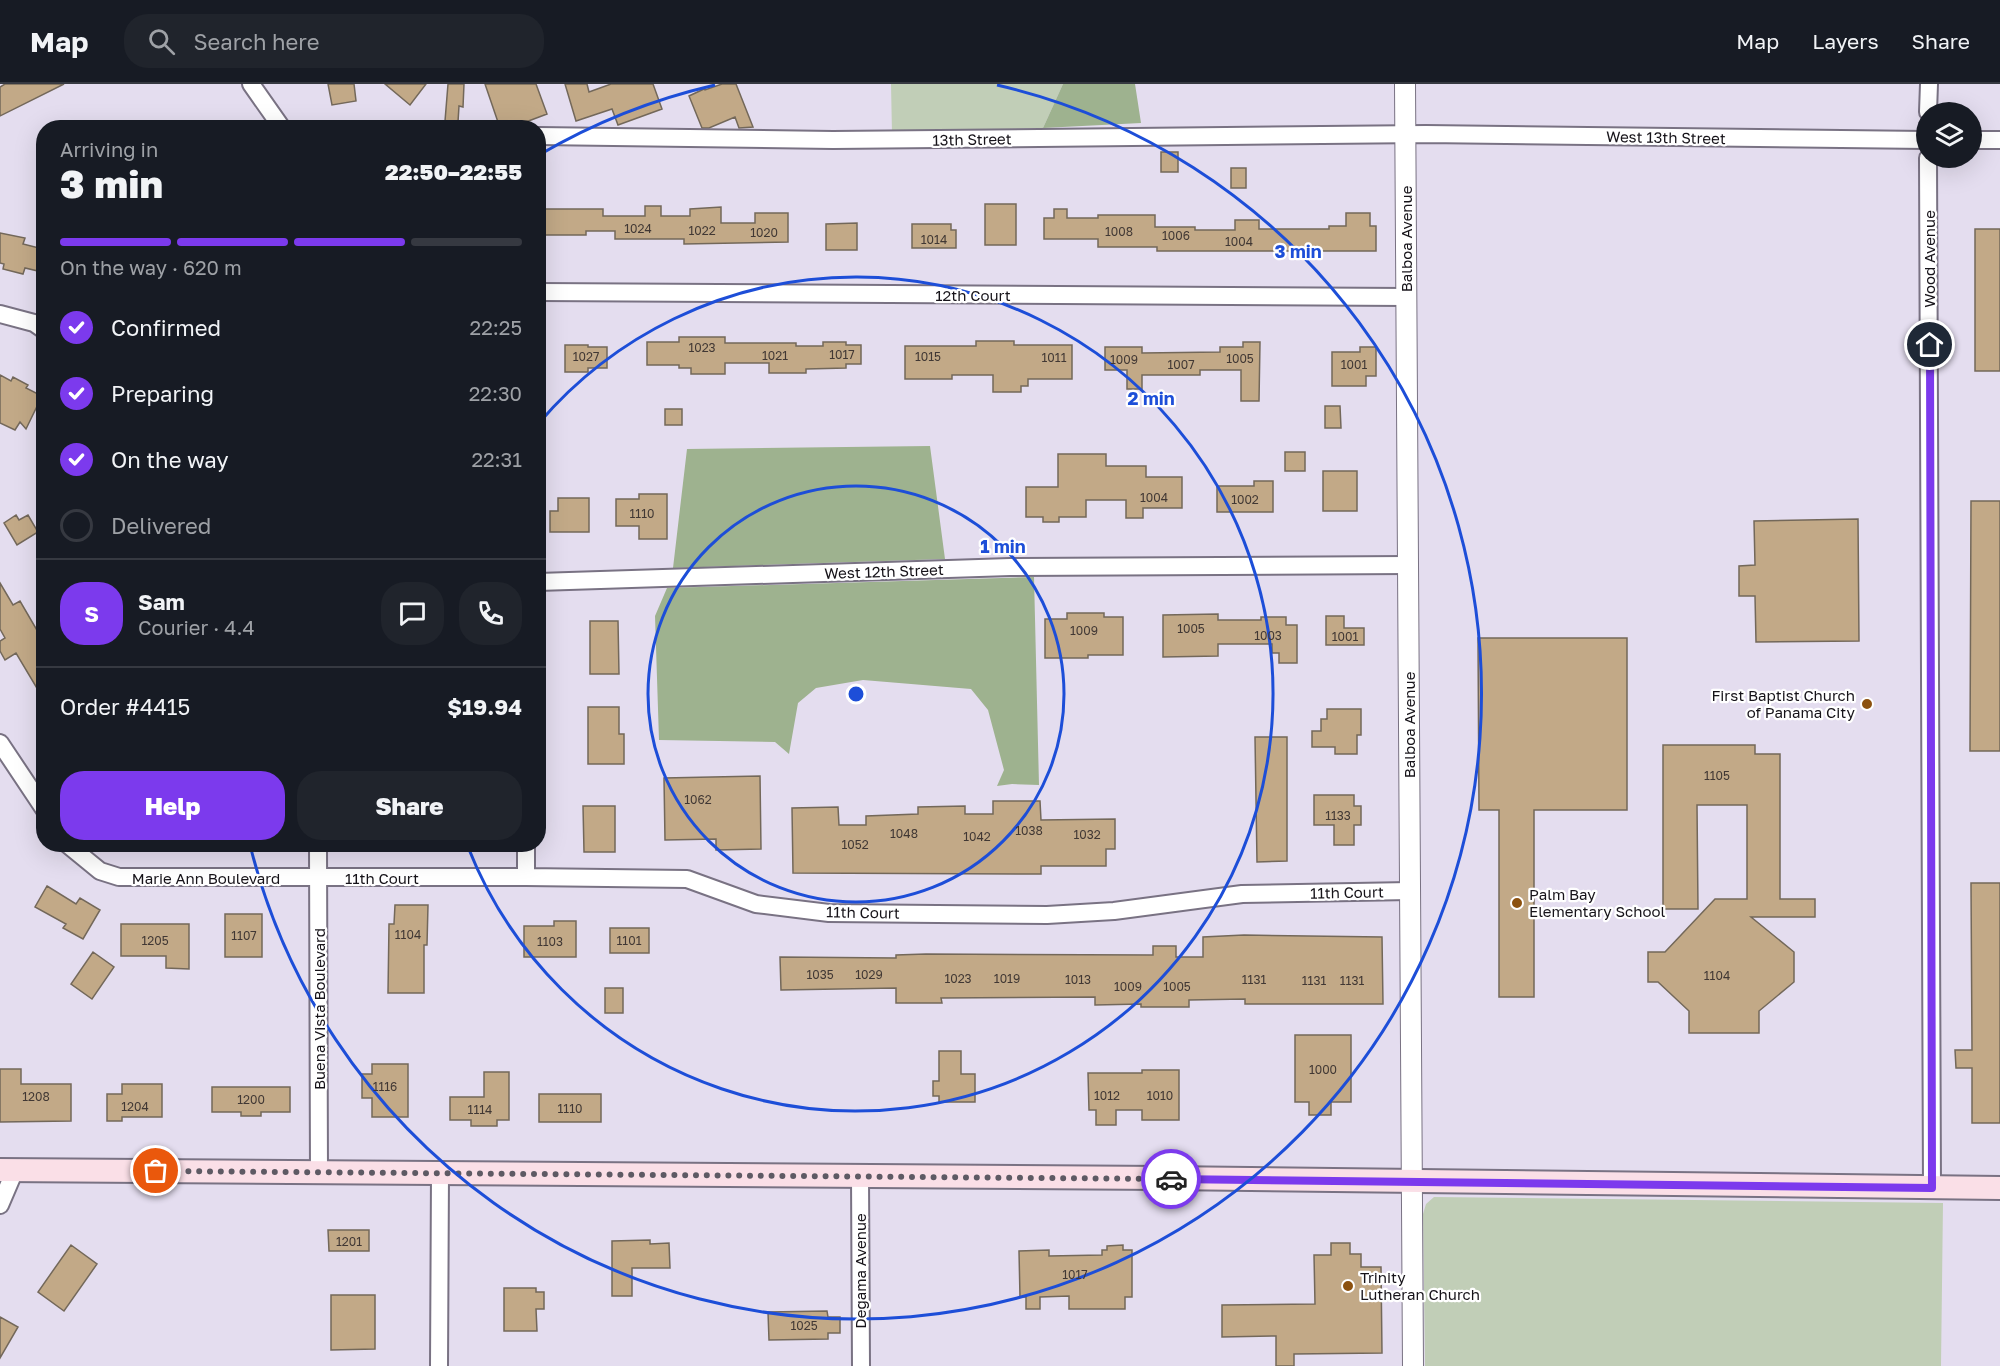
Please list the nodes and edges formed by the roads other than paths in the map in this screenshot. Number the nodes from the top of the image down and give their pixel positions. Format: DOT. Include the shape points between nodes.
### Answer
graph roads {
  1 [pos="251,84"];
  2 [pos="1405,84"];
  3 [pos="1929,84"];
  4 [pos="1928,102"];
  5 [pos="276,120"];
  6 [pos="1406,134"];
  7 [pos="546,136"];
  8 [pos="1916,140"];
  9 [pos="1982,140"];
  10 [pos="2000,140"];
  11 [pos="1928,168"];
  12 [pos="546,292"];
  13 [pos="1407,297"];
  14 [pos="0,314"];
  15 [pos="36,324"];
  16 [pos="1409,565"];
  17 [pos="546,582"];
  18 [pos="0,743"];
  19 [pos="36,797"];
  20 [pos="76,852"];
  21 [pos="318,852"];
  22 [pos="526,852"];
  23 [pos="526,877"];
  24 [pos="319,878"];
  25 [pos="1410,891"];
  26 [pos="8,1170"];
  27 [pos="319,1173"];
  28 [pos="440,1173"];
  29 [pos="860,1176"];
  30 [pos="1411,1181"];
  31 [pos="1932,1188"];
  32 [pos="2000,1188"];
  33 [pos="0,1205"];
  34 [pos="439,1366"];
  35 [pos="861,1366"];
  36 [pos="1413,1366"];
  1 -- 5 [label="street"];
  2 -- 6 [label="street, Balboa Avenue"];
  3 -- 4 [label="street"];
  6 -- 7 [label="street, 13th Street" via="833,140"];
  6 -- 8 [label="street, West 13th Street"];
  6 -- 13 [label="street, Balboa Avenue"];
  9 -- 10 [label="street"];
  11 -- 31 [label="street, Wood Avenue"];
  12 -- 13 [label="street, 12th Court"];
  13 -- 16 [label="street, Balboa Avenue"];
  14 -- 15 [label="street"];
  16 -- 17 [label="street, West 12th Street" via="1010,567"];
  16 -- 25 [label="street, Balboa Avenue"];
  18 -- 19 [label="street"];
  20 -- 24 [label="street, Marie Ann Boulevard" via="99,871 119,877"];
  21 -- 24 [label="street, Buena Vista Boulevard"];
  22 -- 23 [label="street"];
  23 -- 24 [label="street, 11th Court"];
  23 -- 25 [label="street, 11th Court" via="687,879 756,904 829,913 1047,915 1114,911 1242,894"];
  24 -- 27 [label="street, Buena Vista Boulevard"];
  25 -- 30 [label="street, Balboa Avenue"];
  26 -- 27 [label="main road"];
  26 -- 33 [label="street"];
  27 -- 28 [label="main road"];
  28 -- 29 [label="main road"];
  28 -- 34 [label="street"];
  29 -- 30 [label="main road"];
  29 -- 35 [label="street, Degama Avenue"];
  30 -- 31 [label="main road"];
  30 -- 36 [label="street, Balboa Avenue"];
  31 -- 32 [label="main road"];
}
